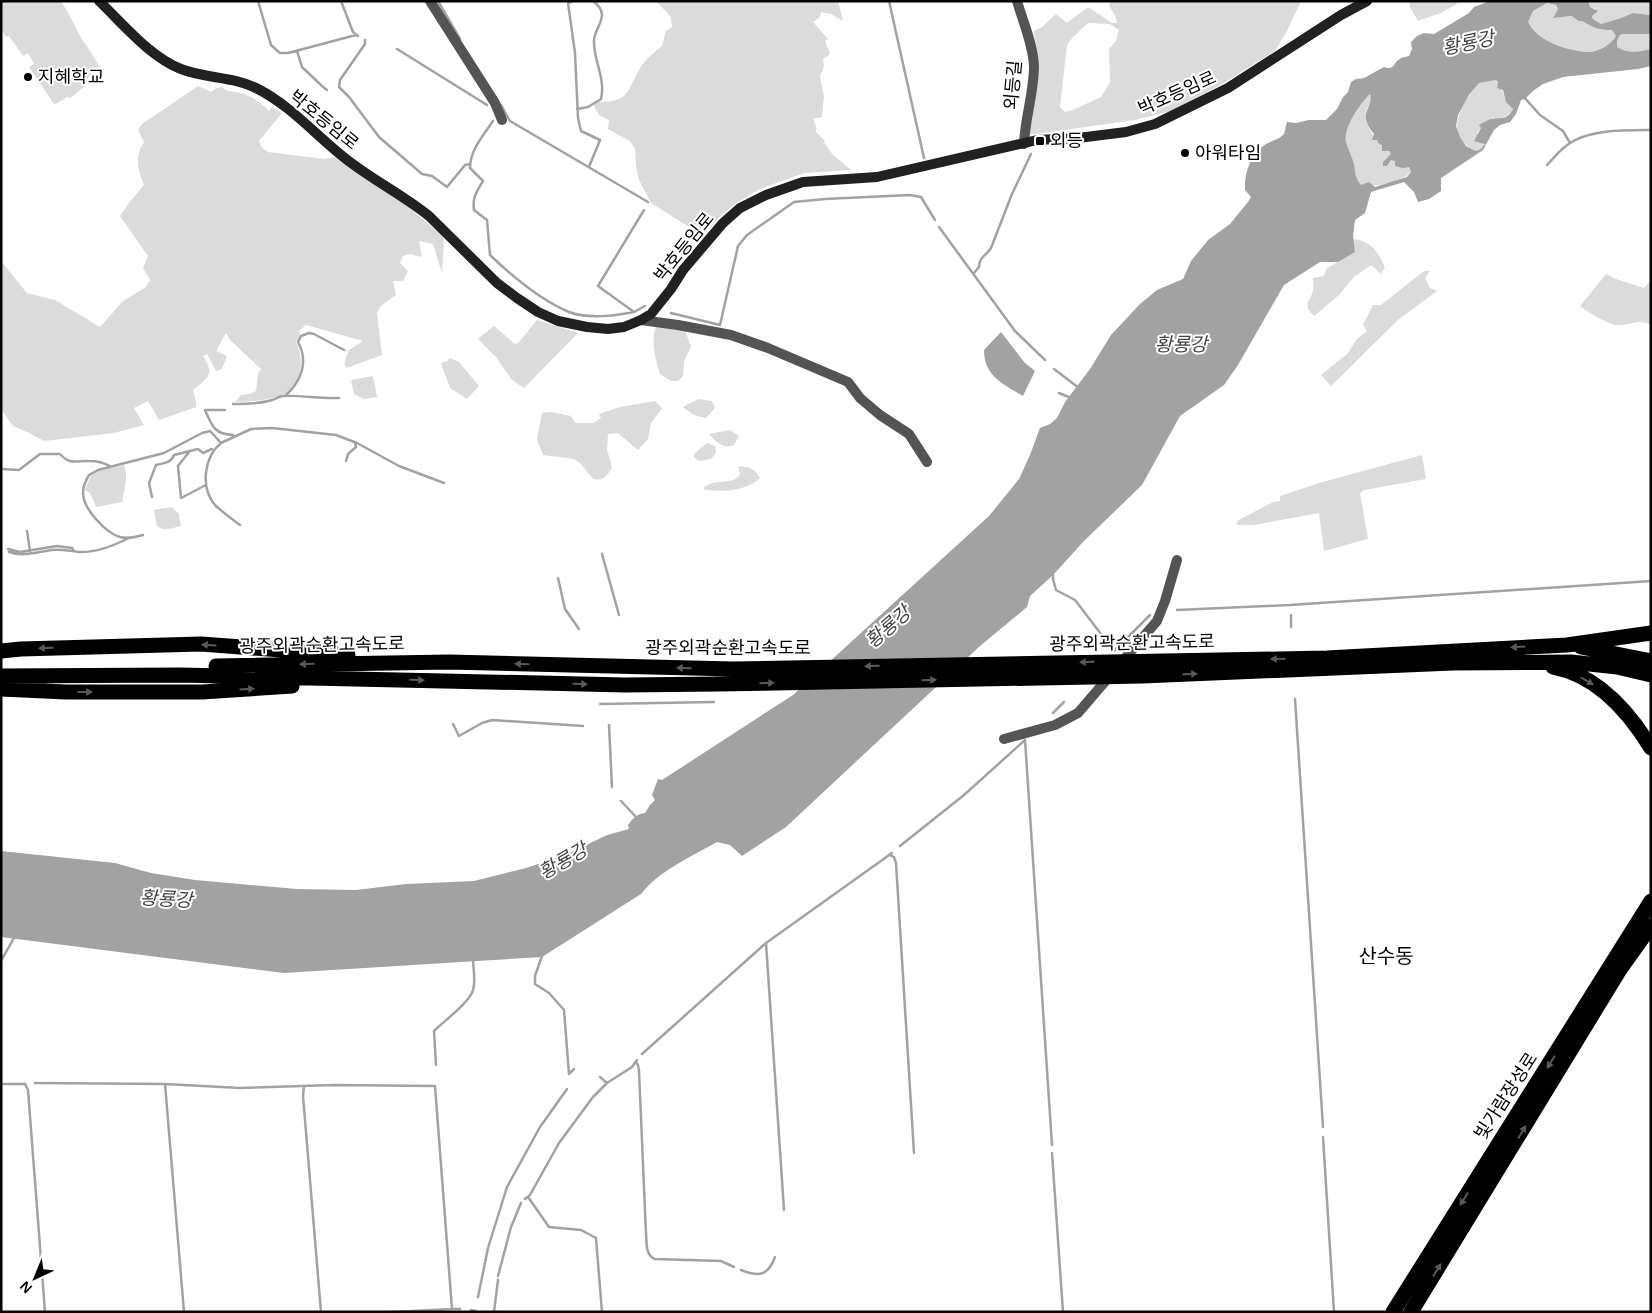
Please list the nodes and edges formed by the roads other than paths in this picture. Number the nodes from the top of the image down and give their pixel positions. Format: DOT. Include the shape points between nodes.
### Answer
graph roads {
  1 [pos="99,1"];
  2 [pos="430,1"];
  3 [pos="1017,1"];
  4 [pos="1367,1"];
  5 [pos="502,120"];
  6 [pos="1024,144"];
  7 [pos="642,320"];
  8 [pos="926,462"];
  9 [pos="1177,560"];
  10 [pos="1651,633"];
  11 [pos="1567,645"];
  12 [pos="1,651"];
  13 [pos="1454,657"];
  14 [pos="1651,661"];
  15 [pos="449,662"];
  16 [pos="1525,662"];
  17 [pos="1326,664"];
  18 [pos="1,665"];
  19 [pos="1651,675"];
  20 [pos="1,676"];
  21 [pos="385,679"];
  22 [pos="1,688"];
  23 [pos="1004,739"];
  24 [pos="1651,748"];
  25 [pos="1651,901"];
  26 [pos="1651,926"];
  27 [pos="1393,1312"];
  28 [pos="1411,1312"];
  1 -- 7 [label="street, 박호등임로" via="165,61 182,69 245,82 286,107 350,162 417,206 498,283 538,312 587,328 624,327"];
  2 -- 5 [label="street" via="495,103"];
  3 -- 6 [label="street, 외등길" via="1034,66"];
  4 -- 6 [label="street, 박호등임로" via="1228,88 1161,122 1126,132"];
  6 -- 7 [label="street, 박호등임로" via="876,177 803,182 766,195 740,208 723,223 683,270 663,300"];
  7 -- 8 [label="street" via="732,335 848,382 860,398 909,434"];
  9 -- 23 [label="street" via="1156,621 1078,713 1056,725"];
  10 -- 11 [label="highway"];
  11 -- 13 [label="highway, one-way"];
  11 -- 14 [label="highway"];
  15 -- 12 [label="highway, one-way" via="201,644"];
  13 -- 16 [label="highway"];
  13 -- 17 [label="highway, 광주외곽순환고속도로"];
  13 -- 17 [label="highway, 광주외곽순환고속도로" via="1412,664"];
  17 -- 15 [label="highway, 광주외곽순환고속도로, one-way" via="1153,661 733,669"];
  15 -- 18 [label="highway, 광주외곽순환고속도로, one-way"];
  16 -- 19 [label="highway" via="1571,662"];
  16 -- 24 [label="highway, one-way" via="1568,670 1602,689 1637,725"];
  21 -- 17 [label="highway, 광주외곽순환고속도로, one-way" via="718,684 1142,676"];
  20 -- 21 [label="highway, 광주외곽순환고속도로"];
  22 -- 21 [label="highway, one-way" via="66,692 202,692"];
  25 -- 27 [label="highway, 빛가람장성로, one-way"];
  28 -- 26 [label="highway, 빛가람장성로, one-way" via="1620,971"];
}
